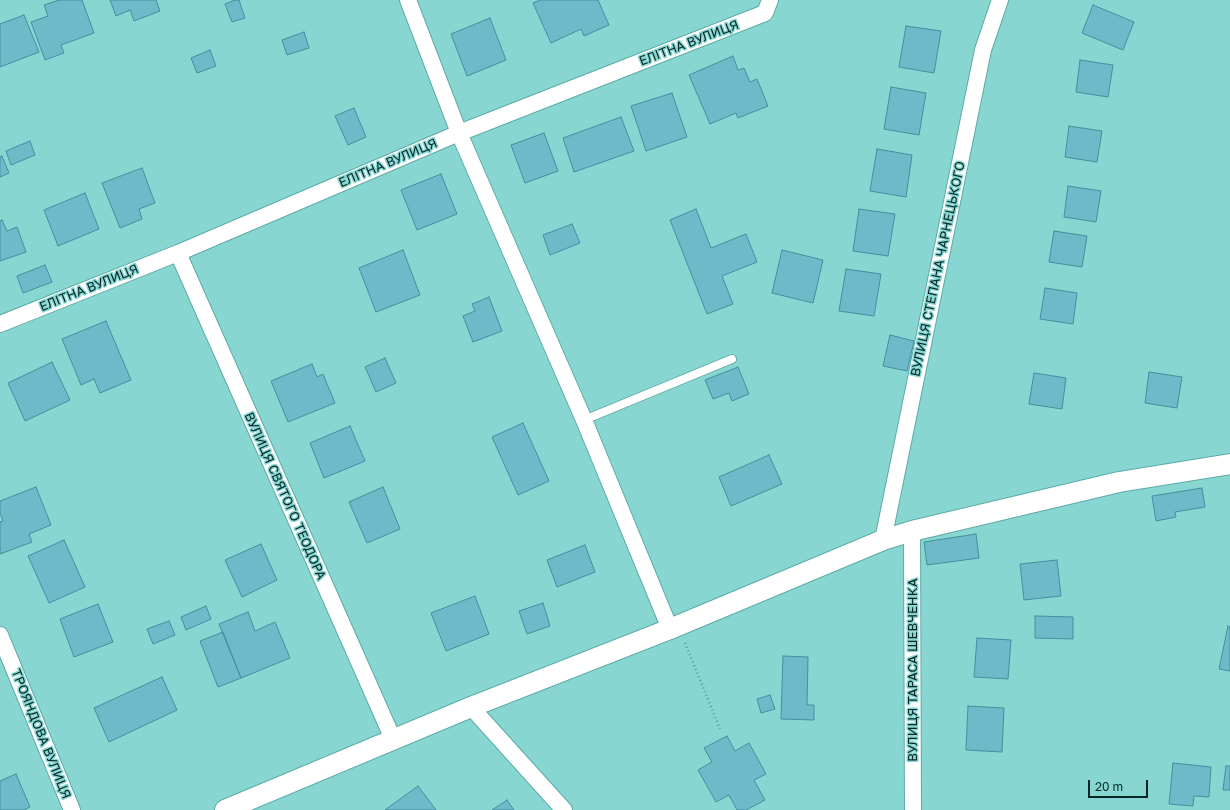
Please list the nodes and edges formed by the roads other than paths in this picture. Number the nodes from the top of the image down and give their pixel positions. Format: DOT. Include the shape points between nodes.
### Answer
graph roads {
  1 [pos="408,0"];
  2 [pos="770,0"];
  3 [pos="1000,0"];
  4 [pos="459,134"];
  5 [pos="178,253"];
  6 [pos="0,324"];
  7 [pos="732,359"];
  8 [pos="584,420"];
  9 [pos="1230,464"];
  10 [pos="912,531"];
  11 [pos="883,540"];
  12 [pos="674,628"];
  13 [pos="0,635"];
  14 [pos="471,707"];
  15 [pos="393,740"];
  16 [pos="72,810"];
  17 [pos="224,810"];
  18 [pos="564,810"];
  19 [pos="913,810"];
  1 -- 4 [label="street"];
  2 -- 4 [label="street, ЕЛІТНА ВУЛИЦЯ" via="765,13"];
  3 -- 11 [label="street, ВУЛИЦЯ СТЕПАНА ЧАРНЕЦЬКОГО" via="983,50"];
  4 -- 5 [label="street, ЕЛІТНА ВУЛИЦЯ"];
  4 -- 8 [label="street"];
  5 -- 6 [label="street, ЕЛІТНА ВУЛИЦЯ"];
  5 -- 15 [label="street, ВУЛИЦЯ СВЯТОГО ТЕОДОРА"];
  7 -- 8 [label="lane"];
  8 -- 12 [label="street"];
  9 -- 10 [label="street" via="1120,482"];
  10 -- 11 [label="street"];
  10 -- 19 [label="street, ВУЛИЦЯ ТАРАСА ШЕВЧЕНКА"];
  11 -- 12 [label="street"];
  12 -- 14 [label="street"];
  13 -- 16 [label="street, ТРОЯНДОВА ВУЛИЦЯ"];
  14 -- 15 [label="street"];
  14 -- 18 [label="street"];
  15 -- 17 [label="street"];
}
